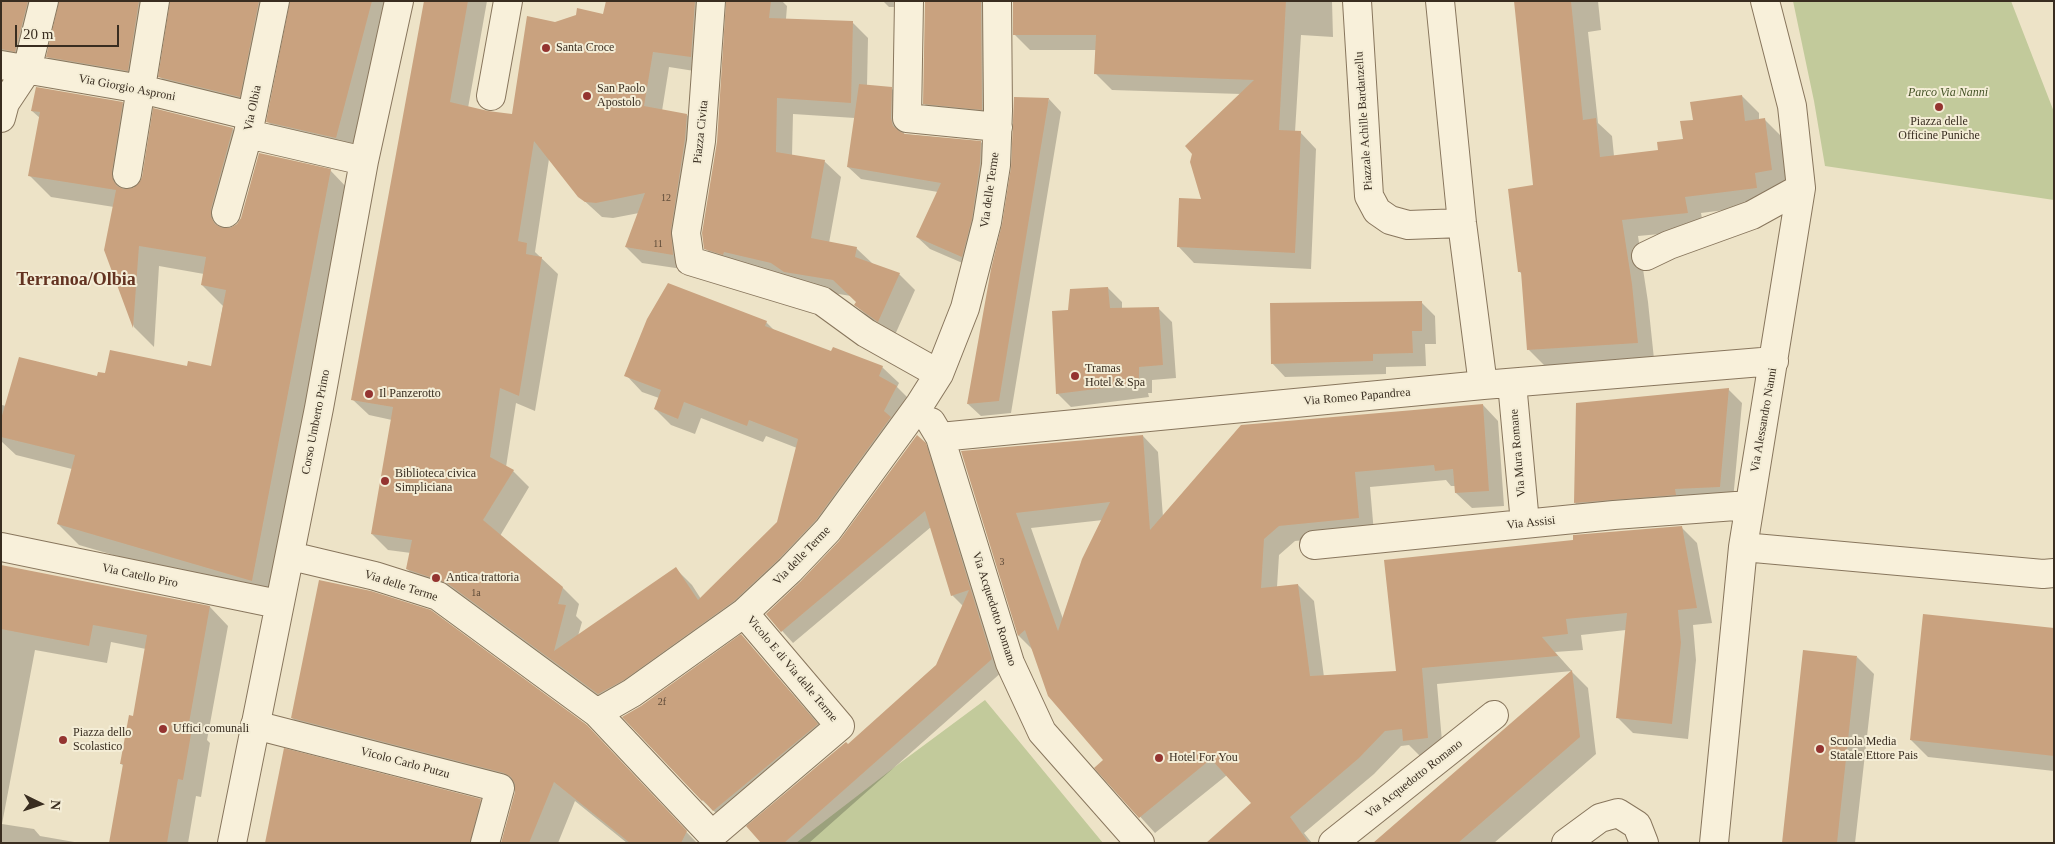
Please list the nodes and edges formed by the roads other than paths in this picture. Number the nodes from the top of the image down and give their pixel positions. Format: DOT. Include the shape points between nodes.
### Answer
graph roads {
  1 [pos="44,1"];
  2 [pos="155,1"];
  3 [pos="275,1"];
  4 [pos="399,1"];
  5 [pos="508,1"];
  6 [pos="711,1"];
  7 [pos="909,1"];
  8 [pos="997,1"];
  9 [pos="1357,1"];
  10 [pos="1440,1"];
  11 [pos="1765,1"];
  12 [pos="1,65"];
  13 [pos="28,70"];
  14 [pos="141,89"];
  15 [pos="491,96"];
  16 [pos="1,118"];
  17 [pos="250,125"];
  18 [pos="998,128"];
  19 [pos="364,161"];
  20 [pos="127,174"];
  21 [pos="1800,188"];
  22 [pos="226,213"];
  23 [pos="1462,224"];
  24 [pos="1646,256"];
  25 [pos="1774,360"];
  26 [pos="939,374"];
  27 [pos="1512,382"];
  28 [pos="1483,385"];
  29 [pos="920,404"];
  30 [pos="940,437"];
  31 [pos="1749,505"];
  32 [pos="1525,523"];
  33 [pos="1314,545"];
  34 [pos="1,547"];
  35 [pos="1743,547"];
  36 [pos="290,556"];
  37 [pos="2054,573"];
  38 [pos="278,604"];
  39 [pos="744,613"];
  40 [pos="597,713"];
  41 [pos="1494,715"];
  42 [pos="255,724"];
  43 [pos="232,843"];
  44 [pos="485,843"];
  45 [pos="1140,843"];
  46 [pos="1333,843"];
  47 [pos="1566,843"];
  48 [pos="1644,843"];
  49 [pos="1714,843"];
  1 -- 13 [label="street"];
  2 -- 14 [label="street"];
  3 -- 17 [label="street, Via Olbia"];
  4 -- 19 [label="street, Corso Umberto Primo"];
  5 -- 15 [label="street"];
  6 -- 26 [label="street, Piazza Civita" via="701,141 686,233 690,262 822,302 866,333"];
  7 -- 18 [label="street" via="907,118"];
  8 -- 18 [label="street, Via delle Terme"];
  9 -- 23 [label="street, Piazzale Achille Bardanzellu" via="1369,196 1376,211 1390,220 1408,225"];
  10 -- 23 [label="street"];
  11 -- 21 [label="street, Via Alessandro Nanni" via="1792,106"];
  12 -- 13 [label="street, Via Giorgio Asproni"];
  13 -- 14 [label="street, Via Giorgio Asproni"];
  13 -- 16 [label="street" via="5,103"];
  14 -- 17 [label="street, Via Giorgio Asproni"];
  14 -- 20 [label="street"];
  17 -- 19 [label="street, Via Giorgio Asproni"];
  17 -- 22 [label="street, Via Olbia"];
  18 -- 26 [label="street, Via delle Terme" via="987,222 965,308"];
  19 -- 36 [label="street, Corso Umberto Primo"];
  21 -- 24 [label="street" via="1752,215"];
  21 -- 25 [label="street, Via Alessandro Nanni"];
  23 -- 28 [label="street"];
  25 -- 27 [label="street, Via Romeo Papandrea"];
  25 -- 31 [label="street, Via Alessandro Nanni"];
  26 -- 29 [label="street, Via delle Terme"];
  27 -- 28 [label="street, Via Romeo Papandrea"];
  27 -- 32 [label="street, Via Mura Romane"];
  28 -- 30 [label="street, Via Romeo Papandrea"];
  29 -- 30 [label="street, Via Acquedotto Romano"];
  29 -- 39 [label="street, Via delle Terme" via="828,530"];
  30 -- 45 [label="street, Via Acquedotto Romano" via="1010,663 1042,732"];
  31 -- 32 [label="street, Via Assisi"];
  31 -- 35 [label="street, Via Alessandro Nanni"];
  32 -- 33 [label="street, Via Assisi"];
  34 -- 38 [label="street, Via Catello Piro"];
  35 -- 37 [label="street"];
  35 -- 49 [label="street, Via Alessandro Nanni"];
  36 -- 38 [label="street, Corso Umberto Primo"];
  36 -- 40 [label="street, Via delle Terme" via="375,576 438,596"];
  38 -- 42 [label="street, Corso Umberto Primo"];
  39 -- 40 [label="street, Via delle Terme" via="632,693"];
  39 -- 40 [label="street, Vicolo E di Via delle Terme" via="840,726 712,835"];
  41 -- 46 [label="street, Via Acquedotto Romano"];
  42 -- 43 [label="street, Corso Umberto Primo"];
  42 -- 44 [label="street, Vicolo Carlo Putzu" via="500,788"];
  47 -- 48 [label="street" via="1600,818 1618,813 1638,825"];
}
